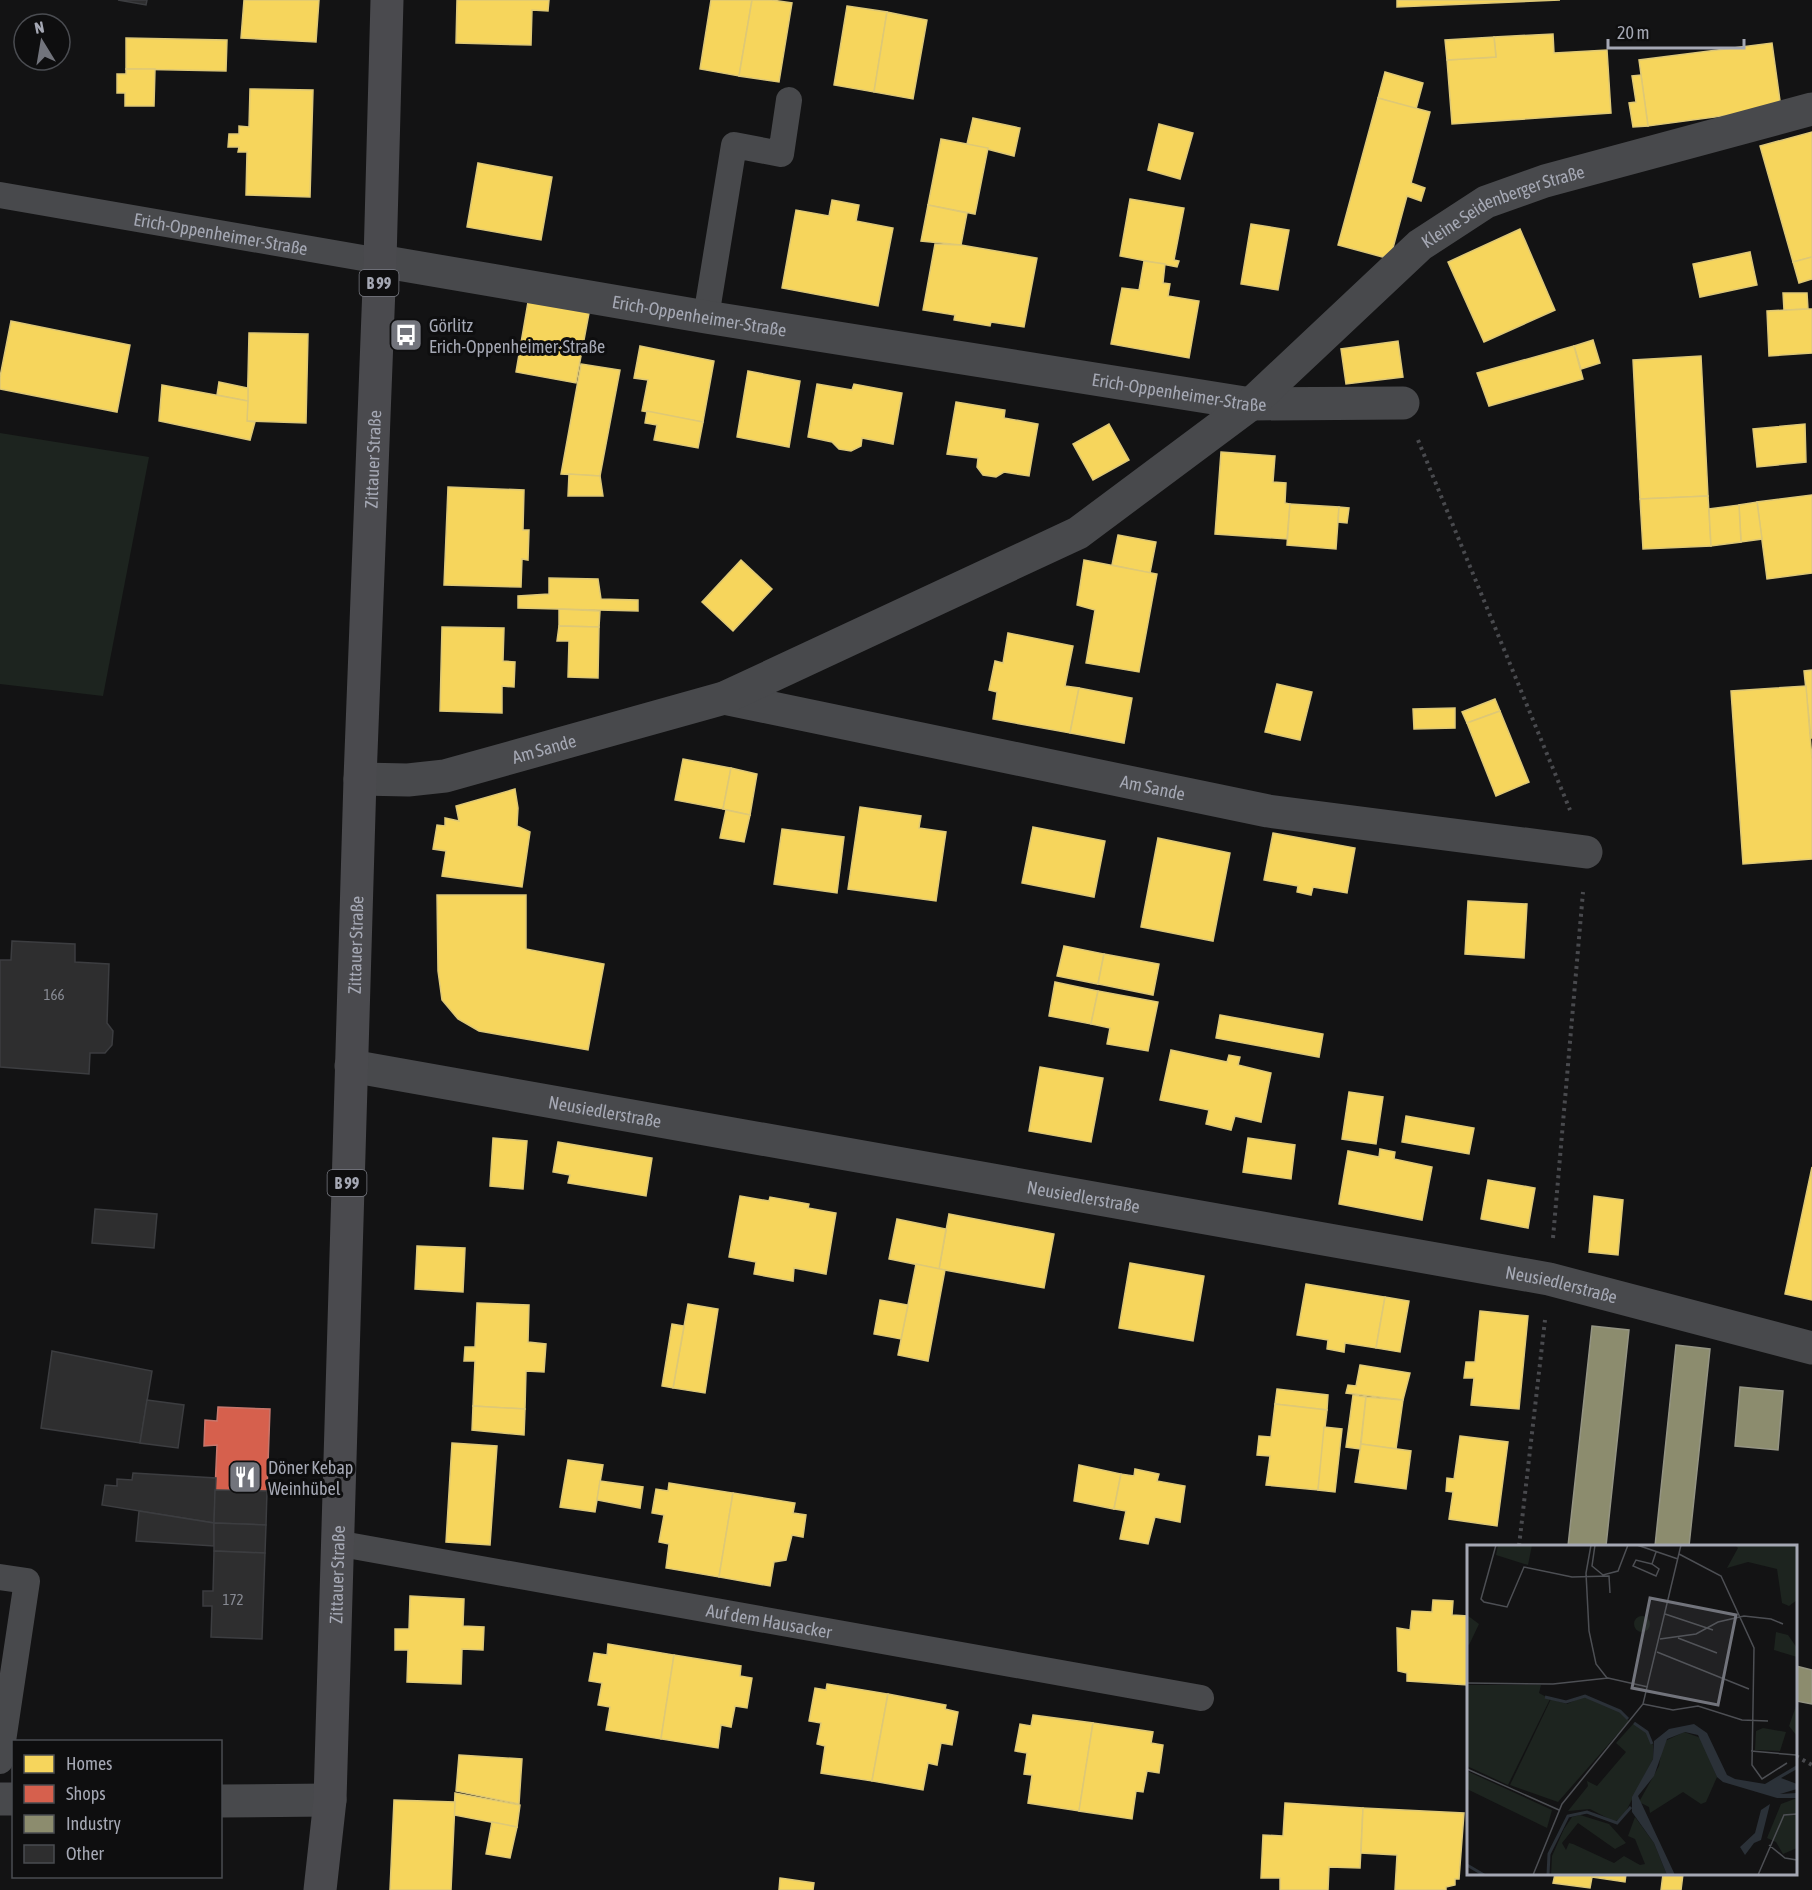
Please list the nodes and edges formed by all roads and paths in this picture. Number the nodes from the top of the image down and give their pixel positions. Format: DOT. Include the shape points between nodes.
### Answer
graph roads {
  1 [pos="387,0"];
  2 [pos="789,100"];
  3 [pos="1812,109"];
  4 [pos="0,195"];
  5 [pos="380,261"];
  6 [pos="706,317"];
  7 [pos="1403,403"];
  8 [pos="1251,405"];
  9 [pos="724,698"];
  10 [pos="360,779"];
  11 [pos="1586,852"];
  12 [pos="351,1066"];
  13 [pos="1549,1279"];
  14 [pos="1812,1348"];
  15 [pos="336,1544"];
  16 [pos="1519,1545"];
  17 [pos="0,1577"];
  18 [pos="1201,1698"];
  19 [pos="1797,1757"];
  20 [pos="0,1761"];
  21 [pos="1812,1765"];
  22 [pos="330,1800"];
  23 [pos="222,1801"];
  24 [pos="321,1890"];
  1 -- 5 [label="main road, Zittauer Straße / B 99"];
  2 -- 6 [label="lane" via="781,154 734,145"];
  3 -- 8 [label="street, Kleine Seidenberger Straße" via="1545,181 1486,202 1420,245"];
  4 -- 5 [label="lane, Erich-Oppenheimer-Straße"];
  5 -- 6 [label="street, Erich-Oppenheimer-Straße"];
  5 -- 10 [label="main road, Zittauer Straße / B 99"];
  6 -- 8 [label="street, Erich-Oppenheimer-Straße"];
  7 -- 8 [label="street, Erich-Oppenheimer-Straße"];
  8 -- 9 [label="street, Am Sande" via="1078,533"];
  9 -- 10 [label="street, Am Sande" via="446,776"];
  9 -- 11 [label="street, Am Sande" via="1268,812"];
  10 -- 12 [label="main road, Zittauer Straße / B 99"];
  12 -- 13 [label="street, Neusiedlerstraße"];
  12 -- 15 [label="main road, Zittauer Straße / B 99"];
  13 -- 14 [label="street, Neusiedlerstraße"];
  13 -- 16 [label="path"];
  15 -- 18 [label="lane, Auf dem Hausacker"];
  15 -- 22 [label="main road, Zittauer Straße / B 99"];
  17 -- 20 [label="lane" via="27,1581"];
  19 -- 21 [label="path"];
  22 -- 23 [label="street"];
  22 -- 24 [label="main road, Zittauer Straße / B 99"];
}
